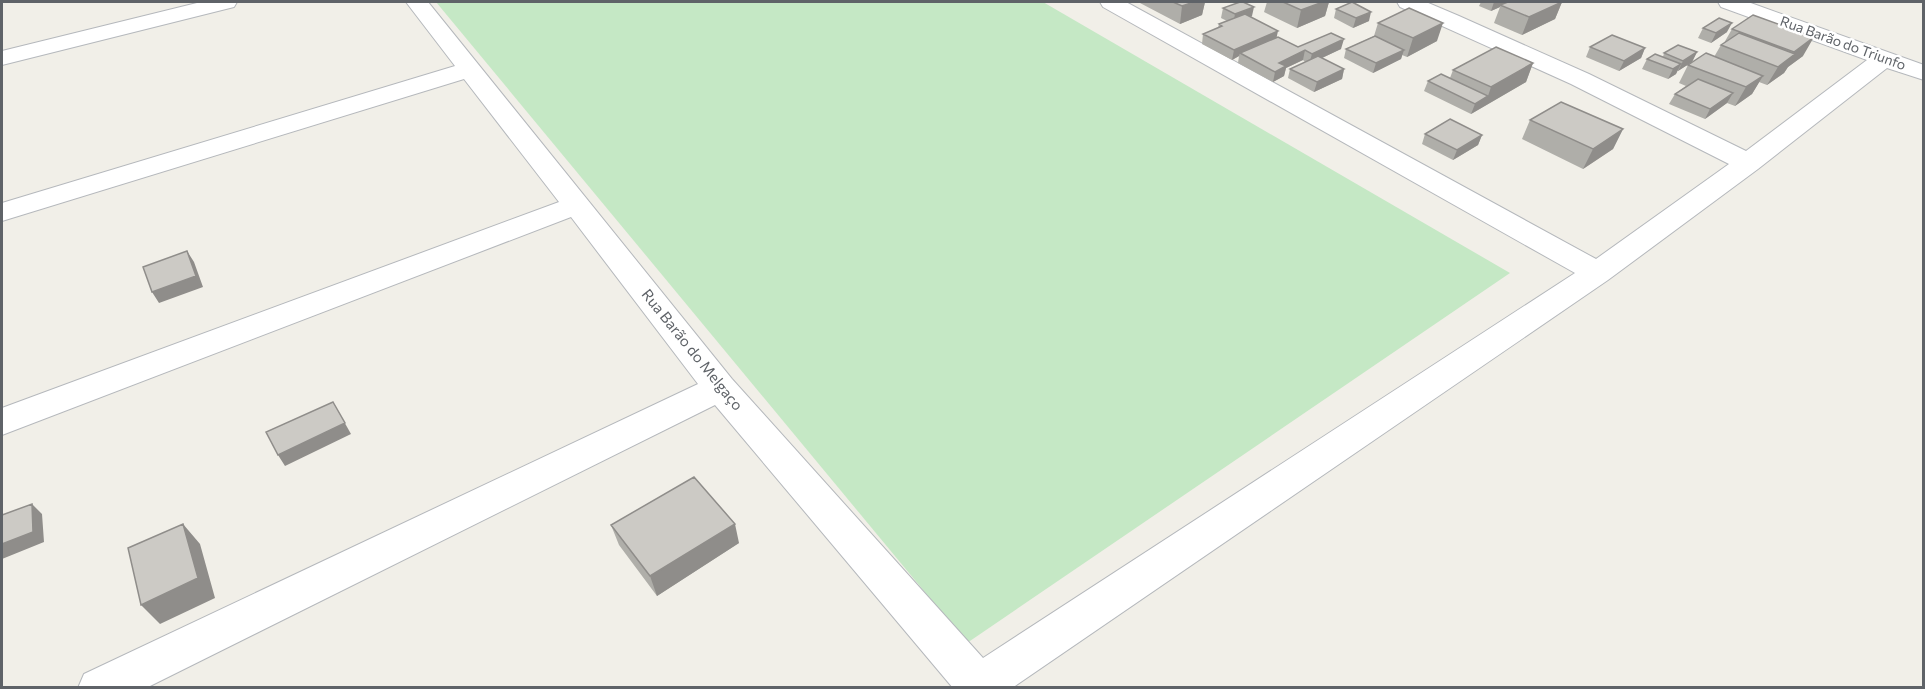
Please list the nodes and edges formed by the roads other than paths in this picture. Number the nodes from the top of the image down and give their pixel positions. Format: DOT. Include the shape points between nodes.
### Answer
graph roads {
  1 [pos="226,2"];
  2 [pos="417,2"];
  3 [pos="1111,2"];
  4 [pos="1408,2"];
  5 [pos="1729,2"];
  6 [pos="2,58"];
  7 [pos="1885,58"];
  8 [pos="470,69"];
  9 [pos="1923,73"];
  10 [pos="1748,163"];
  11 [pos="577,205"];
  12 [pos="2,212"];
  13 [pos="1597,273"];
  14 [pos="720,388"];
  15 [pos="2,422"];
  16 [pos="100,687"];
  17 [pos="979,687"];
  1 -- 6 [label="street"];
  2 -- 8 [label="street, Rua Barão do Melgaço"];
  3 -- 13 [label="street"];
  4 -- 10 [label="street" via="1619,97"];
  5 -- 7 [label="street, Rua Barão do Triunfo"];
  7 -- 9 [label="street, Rua Barão do Triunfo"];
  7 -- 10 [label="street"];
  8 -- 11 [label="street, Rua Barão do Melgaço"];
  8 -- 12 [label="street"];
  10 -- 13 [label="street"];
  11 -- 14 [label="street, Rua Barão do Melgaço"];
  11 -- 15 [label="street"];
  13 -- 17 [label="street"];
  14 -- 16 [label="street"];
  14 -- 17 [label="street, Rua Barão do Melgaço"];
}
